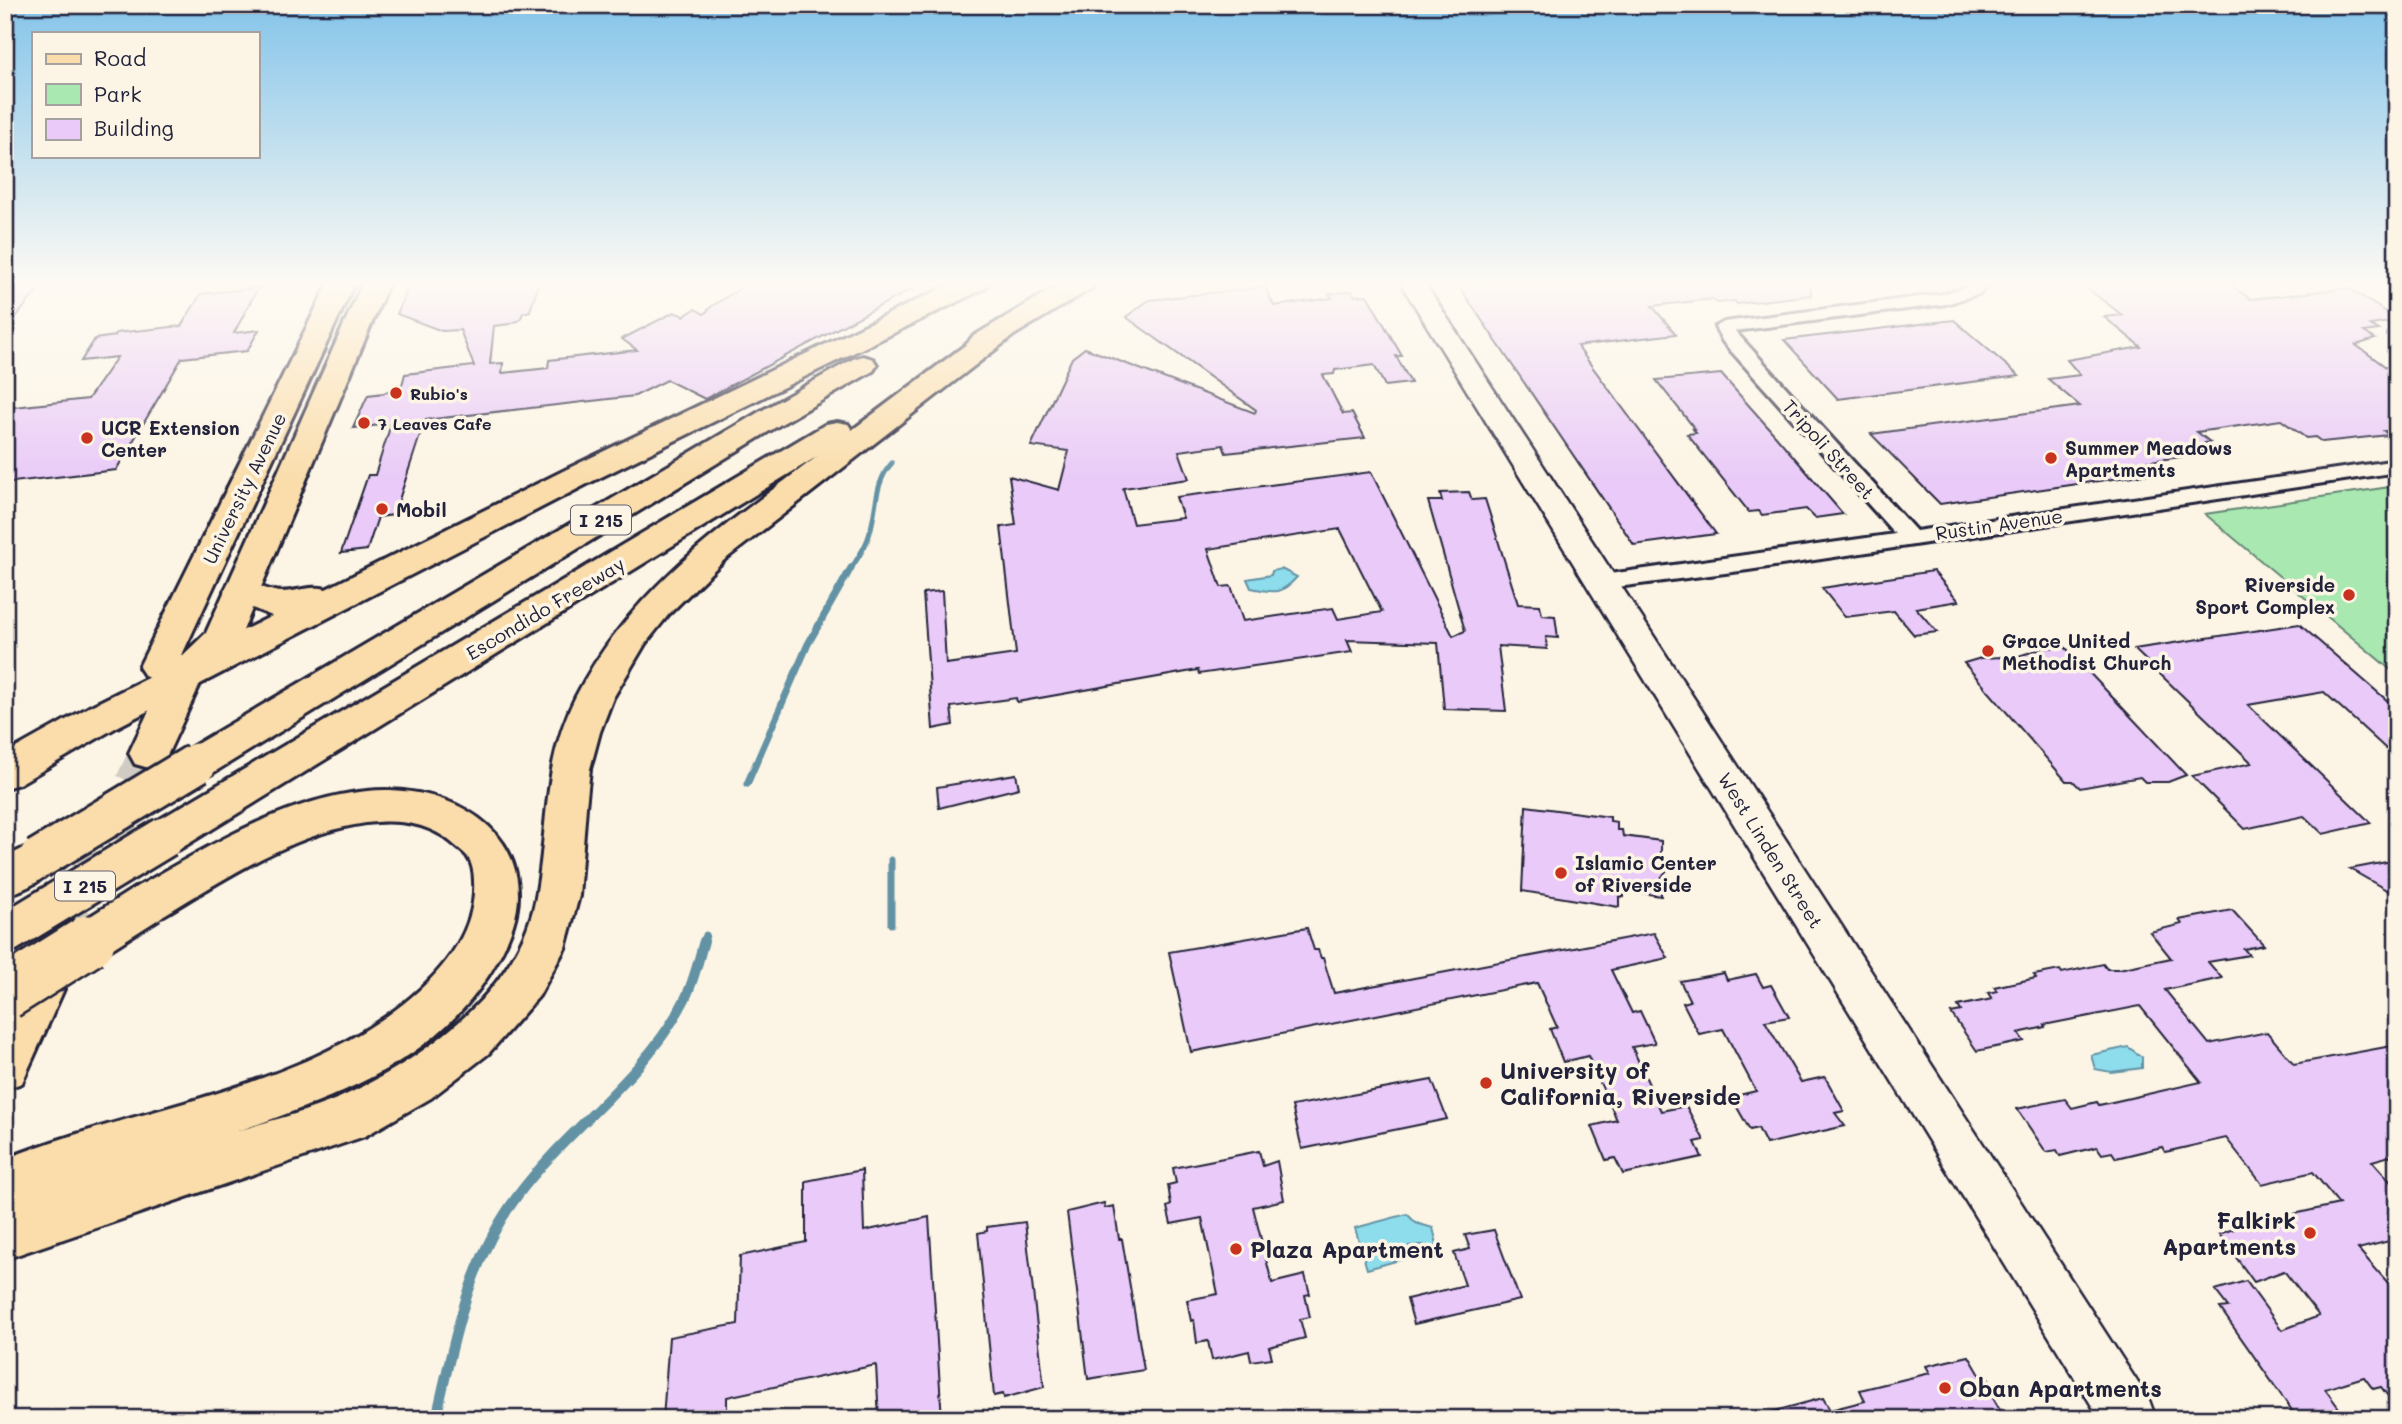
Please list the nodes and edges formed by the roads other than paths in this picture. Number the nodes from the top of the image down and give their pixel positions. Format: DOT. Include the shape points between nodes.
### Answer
graph roads {
  1 [pos="310,348"];
  2 [pos="347,348"];
  3 [pos="840,348"];
  4 [pos="891,348"];
  5 [pos="973,348"];
  6 [pos="980,348"];
  7 [pos="1454,348"];
  8 [pos="1738,348"];
  9 [pos="2397,466"];
  10 [pos="1909,537"];
  11 [pos="1602,582"];
  12 [pos="242,591"];
  13 [pos="351,592"];
  14 [pos="184,677"];
  15 [pos="149,752"];
  16 [pos="5,773"];
  17 [pos="22,868"];
  18 [pos="5,934"];
  19 [pos="23,991"];
  20 [pos="5,1067"];
  21 [pos="5,1187"];
  22 [pos="5,1233"];
  23 [pos="2130,1419"];
  1 -- 14 [label="main road, University Avenue" via="158,667"];
  2 -- 12 [label="main road, University Avenue"];
  3 -- 13 [label="main road"];
  4 -- 17 [label="main road, I 215, bridge"];
  5 -- 18 [label="main road, Escondido Freeway / I 215, bridge"];
  6 -- 22 [label="main road" via="679,579 630,634 590,703 576,742 568,774 561,883 543,950 480,1033 436,1069 347,1119"];
  7 -- 11 [label="street, West Linden Street"];
  8 -- 10 [label="street, Tripoli Street"];
  9 -- 10 [label="street, Rustin Avenue"];
  10 -- 11 [label="street, Rustin Avenue"];
  11 -- 23 [label="street, West Linden Street"];
  12 -- 13 [label="main road" via="271,604"];
  12 -- 14 [label="main road, University Avenue" via="221,640"];
  13 -- 14 [label="main road"];
  14 -- 15 [label="main road, University Avenue"];
  14 -- 16 [label="main road"];
  19 -- 20 [label="main road"];
  19 -- 21 [label="main road, bridge" via="149,902 245,848 306,822 355,809 398,806 444,816 472,833 491,854 498,883 495,914 473,964 421,1018 382,1046 251,1104 23,1177"];
}
